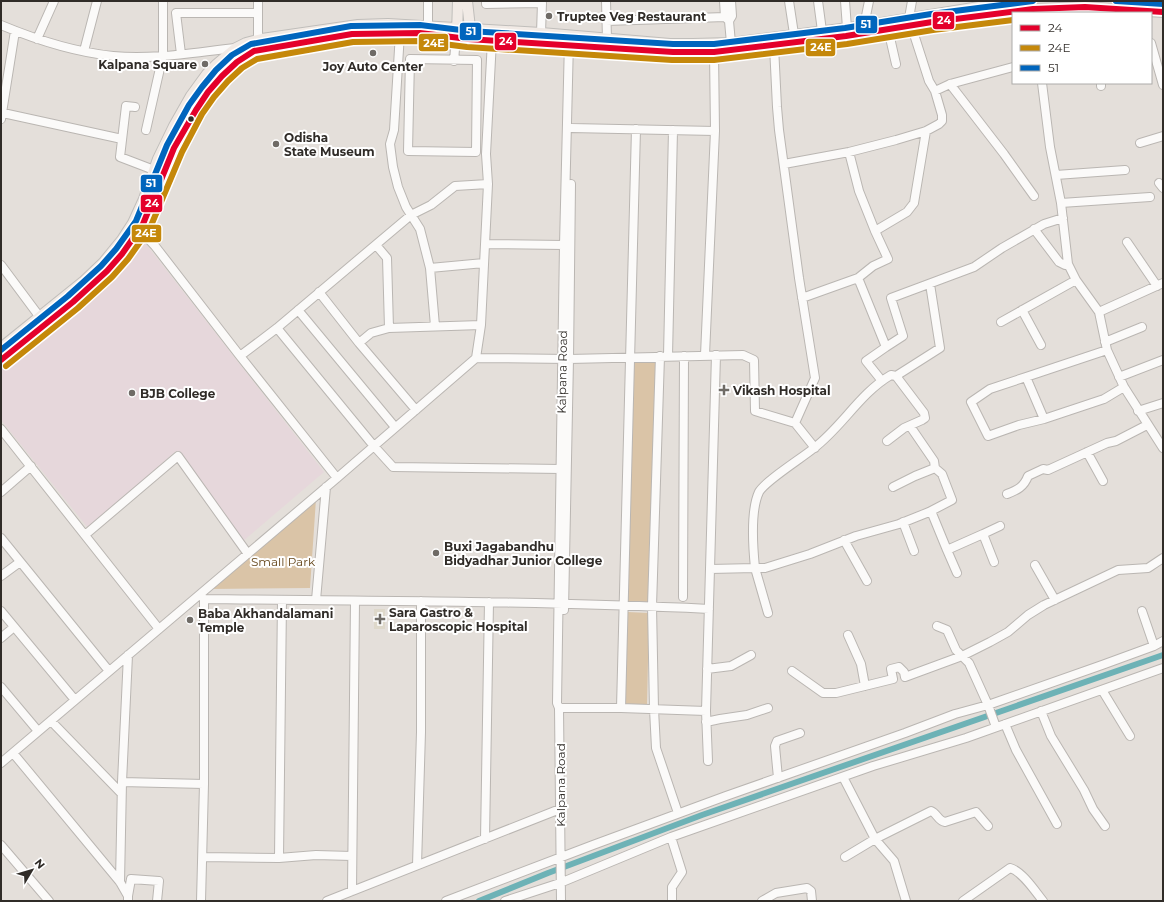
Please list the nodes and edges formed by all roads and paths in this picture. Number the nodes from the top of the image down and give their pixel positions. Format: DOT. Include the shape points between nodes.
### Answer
graph roads {
  1 [pos="54,1"];
  2 [pos="97,1"];
  3 [pos="163,1"];
  4 [pos="258,1"];
  5 [pos="428,1"];
  6 [pos="486,1"];
  7 [pos="606,1"];
  8 [pos="724,1"];
  9 [pos="731,1"];
  10 [pos="789,1"];
  11 [pos="818,1"];
  12 [pos="845,1"];
  13 [pos="869,1"];
  14 [pos="912,1"];
  15 [pos="1015,1"];
  16 [pos="1134,1"];
  17 [pos="542,2"];
  18 [pos="1163,3"];
  19 [pos="462,5"];
  20 [pos="971,5"];
  21 [pos="1109,8"];
  22 [pos="1034,11"];
  23 [pos="1012,12"];
  24 [pos="1019,12"];
  25 [pos="1142,12"];
  26 [pos="1163,12"];
  27 [pos="258,13"];
  28 [pos="931,18"];
  29 [pos="727,19"];
  30 [pos="606,21"];
  31 [pos="910,21"];
  32 [pos="1,25"];
  33 [pos="428,26"];
  34 [pos="864,26"];
  35 [pos="441,28"];
  36 [pos="847,28"];
  37 [pos="888,29"];
  38 [pos="15,31"];
  39 [pos="822,31"];
  40 [pos="400,33"];
  41 [pos="457,33"];
  42 [pos="469,33"];
  43 [pos="541,33"];
  44 [pos="794,34"];
  45 [pos="493,35"];
  46 [pos="37,39"];
  47 [pos="607,39"];
  48 [pos="258,40"];
  49 [pos="572,40"];
  50 [pos="732,43"];
  51 [pos="774,46"];
  52 [pos="1152,47"];
  53 [pos="236,48"];
  54 [pos="84,51"];
  55 [pos="714,52"];
  56 [pos="181,54"];
  57 [pos="163,55"];
  58 [pos="242,57"];
  59 [pos="454,61"];
  60 [pos="896,64"];
  61 [pos="1012,67"];
  62 [pos="950,84"];
  63 [pos="1042,84"];
  64 [pos="1163,85"];
  65 [pos="935,91"];
  66 [pos="135,107"];
  67 [pos="2,116"];
  68 [pos="571,128"];
  69 [pos="636,129"];
  70 [pos="146,130"];
  71 [pos="673,130"];
  72 [pos="715,131"];
  73 [pos="926,131"];
  74 [pos="1163,136"];
  75 [pos="122,139"];
  76 [pos="1140,144"];
  77 [pos="849,152"];
  78 [pos="784,164"];
  79 [pos="154,170"];
  80 [pos="1125,170"];
  81 [pos="1056,175"];
  82 [pos="488,184"];
  83 [pos="1034,196"];
  84 [pos="1150,197"];
  85 [pos="1061,203"];
  86 [pos="411,215"];
  87 [pos="1062,218"];
  88 [pos="137,227"];
  89 [pos="1034,229"];
  90 [pos="875,231"];
  91 [pos="1127,242"];
  92 [pos="485,244"];
  93 [pos="376,245"];
  94 [pos="564,245"];
  95 [pos="484,263"];
  96 [pos="1068,264"];
  97 [pos="1,265"];
  98 [pos="430,268"];
  99 [pos="858,278"];
  100 [pos="1076,280"];
  101 [pos="930,284"];
  102 [pos="1160,285"];
  103 [pos="319,292"];
  104 [pos="802,298"];
  105 [pos="298,310"];
  106 [pos="1022,310"];
  107 [pos="1099,312"];
  108 [pos="39,316"];
  109 [pos="1001,322"];
  110 [pos="481,325"];
  111 [pos="435,326"];
  112 [pos="1142,327"];
  113 [pos="277,328"];
  114 [pos="389,328"];
  115 [pos="359,343"];
  116 [pos="1041,345"];
  117 [pos="1106,346"];
  118 [pos="886,347"];
  119 [pos="1,348"];
  120 [pos="716,355"];
  121 [pos="240,356"];
  122 [pos="664,356"];
  123 [pos="684,356"];
  124 [pos="705,356"];
  125 [pos="631,357"];
  126 [pos="476,358"];
  127 [pos="566,359"];
  128 [pos="1,360"];
  129 [pos="1163,360"];
  130 [pos="896,376"];
  131 [pos="1026,377"];
  132 [pos="1119,377"];
  133 [pos="882,381"];
  134 [pos="1124,387"];
  135 [pos="1163,403"];
  136 [pos="416,410"];
  137 [pos="1138,412"];
  138 [pos="1044,419"];
  139 [pos="795,423"];
  140 [pos="1147,425"];
  141 [pos="910,426"];
  142 [pos="395,427"];
  143 [pos="1,429"];
  144 [pos="887,441"];
  145 [pos="373,445"];
  146 [pos="815,448"];
  147 [pos="1163,448"];
  148 [pos="1087,452"];
  149 [pos="31,466"];
  150 [pos="935,468"];
  151 [pos="561,469"];
  152 [pos="337,478"];
  153 [pos="1102,481"];
  154 [pos="326,487"];
  155 [pos="893,487"];
  156 [pos="1,492"];
  157 [pos="1007,494"];
  158 [pos="931,510"];
  159 [pos="903,522"];
  160 [pos="1000,526"];
  161 [pos="983,534"];
  162 [pos="85,535"];
  163 [pos="1,538"];
  164 [pos="844,540"];
  165 [pos="947,550"];
  166 [pos="914,551"];
  167 [pos="248,554"];
  168 [pos="1163,558"];
  169 [pos="20,562"];
  170 [pos="994,562"];
  171 [pos="1036,565"];
  172 [pos="754,568"];
  173 [pos="710,569"];
  174 [pos="957,573"];
  175 [pos="1,576"];
  176 [pos="867,581"];
  177 [pos="202,597"];
  178 [pos="683,597"];
  179 [pos="282,600"];
  180 [pos="316,600"];
  181 [pos="1055,600"];
  182 [pos="355,601"];
  183 [pos="421,601"];
  184 [pos="489,602"];
  185 [pos="561,604"];
  186 [pos="624,605"];
  187 [pos="652,606"];
  188 [pos="709,609"];
  189 [pos="1,611"];
  190 [pos="1142,612"];
  191 [pos="768,613"];
  192 [pos="937,626"];
  193 [pos="14,628"];
  194 [pos="159,629"];
  195 [pos="848,635"];
  196 [pos="1,638"];
  197 [pos="1163,641"];
  198 [pos="1154,646"];
  199 [pos="128,655"];
  200 [pos="751,656"];
  201 [pos="962,656"];
  202 [pos="1163,668"];
  203 [pos="707,669"];
  204 [pos="109,671"];
  205 [pos="792,671"];
  206 [pos="866,686"];
  207 [pos="1,687"];
  208 [pos="1102,690"];
  209 [pos="75,700"];
  210 [pos="559,708"];
  211 [pos="621,708"];
  212 [pos="768,708"];
  213 [pos="989,708"];
  214 [pos="654,709"];
  215 [pos="1041,711"];
  216 [pos="706,712"];
  217 [pos="51,720"];
  218 [pos="706,722"];
  219 [pos="995,724"];
  220 [pos="1004,724"];
  221 [pos="38,731"];
  222 [pos="800,733"];
  223 [pos="1130,736"];
  224 [pos="13,753"];
  225 [pos="708,761"];
  226 [pos="1,762"];
  227 [pos="843,777"];
  228 [pos="778,778"];
  229 [pos="122,782"];
  230 [pos="204,784"];
  231 [pos="122,793"];
  232 [pos="560,809"];
  233 [pos="678,813"];
  234 [pos="1057,824"];
  235 [pos="988,826"];
  236 [pos="1105,826"];
  237 [pos="671,837"];
  238 [pos="485,839"];
  239 [pos="875,839"];
  240 [pos="1,845"];
  241 [pos="352,856"];
  242 [pos="203,857"];
  243 [pos="279,858"];
  244 [pos="845,858"];
  245 [pos="560,860"];
  246 [pos="417,865"];
  247 [pos="560,880"];
  248 [pos="120,882"];
  249 [pos="352,891"];
  250 [pos="128,899"];
  251 [pos="905,900"];
  252 [pos="49,901"];
  253 [pos="157,901"];
  254 [pos="201,901"];
  255 [pos="327,901"];
  256 [pos="446,901"];
  257 [pos="505,901"];
  258 [pos="558,901"];
  259 [pos="561,901"];
  260 [pos="672,901"];
  261 [pos="762,901"];
  262 [pos="812,901"];
  263 [pos="963,901"];
  264 [pos="1043,901"];
  1 -- 46 [label="street"];
  2 -- 54 [label="street"];
  3 -- 57 [label="street"];
  4 -- 27 [label="street"];
  5 -- 33 [label="street"];
  6 -- 17 [label="street" via="486,4"];
  7 -- 30 [label="street"];
  8 -- 29 [label="street"];
  9 -- 29 [label="street" via="732,16"];
  10 -- 44 [label="street"];
  11 -- 39 [label="street"];
  12 -- 36 [label="street"];
  13 -- 34 [label="street"];
  14 -- 31 [label="street"];
  15 -- 20 [label="main road"];
  16 -- 18 [label="main road"];
  17 -- 43 [label="street"];
  19 -- 35 [label="main road"];
  19 -- 41 [label="main road"];
  19 -- 42 [label="main road"];
  19 -- 45 [label="main road"];
  20 -- 28 [label="main road"];
  21 -- 22 [label="main road" via="1069,7"];
  21 -- 25 [label="main road"];
  22 -- 24 [label="main road"];
  23 -- 28 [label="main road"];
  25 -- 26 [label="main road"];
  27 -- 48 [label="street"];
  27 -- 56 [label="street" via="176,13"];
  28 -- 31 [label="main road"];
  29 -- 30 [label="street"];
  29 -- 50 [label="street"];
  30 -- 47 [label="street"];
  31 -- 34 [label="main road"];
  31 -- 37 [label="main road"];
  31 -- 65 [label="street" via="929,81"];
  32 -- 38 [label="street"];
  33 -- 35 [label="main road"];
  33 -- 48 [label="main road" via="358,25"];
  34 -- 36 [label="main road"];
  35 -- 41 [label="main road"];
  36 -- 39 [label="main road"];
  37 -- 51 [label="main road"];
  37 -- 60 [label="street"];
  38 -- 46 [label="street"];
  38 -- 67 [label="street"];
  39 -- 44 [label="main road"];
  40 -- 41 [label="main road"];
  40 -- 58 [label="main road" via="352,34 262,49"];
  40 -- 86 [label="street" via="394,130 390,144 398,187"];
  41 -- 42 [label="main road"];
  41 -- 59 [label="street"];
  42 -- 45 [label="main road"];
  43 -- 45 [label="main road"];
  43 -- 49 [label="main road"];
  44 -- 50 [label="main road"];
  45 -- 49 [label="main road"];
  45 -- 82 [label="street" via="486,154"];
  46 -- 54 [label="street"];
  47 -- 49 [label="main road"];
  47 -- 50 [label="main road" via="685,44"];
  48 -- 53 [label="main road"];
  49 -- 55 [label="main road" via="673,52"];
  49 -- 68 [label="street, Kalpana Road"];
  49 -- 94 [label="street, Kalpana Road"];
  51 -- 55 [label="main road"];
  51 -- 78 [label="street" via="777,106"];
  52 -- 64 [label="street"];
  53 -- 56 [label="street"];
  53 -- 58 [label="street"];
  53 -- 79 [label="main road" via="207,74 191,96"];
  54 -- 57 [label="street" via="114,56"];
  55 -- 72 [label="street"];
  56 -- 57 [label="street"];
  57 -- 70 [label="street"];
  58 -- 88 [label="main road" via="207,93 188,122"];
  59 -- 59 [label="street" via="410,59 408,151 476,152 477,60"];
  61 -- 62 [label="street"];
  62 -- 65 [label="street"];
  62 -- 83 [label="street"];
  63 -- 81 [label="street"];
  65 -- 73 [label="street" via="942,121"];
  66 -- 75 [label="street" via="126,106"];
  67 -- 75 [label="street"];
  68 -- 69 [label="street"];
  68 -- 127 [label="street, Kalpana Road"];
  69 -- 71 [label="street"];
  69 -- 125 [label="street"];
  71 -- 72 [label="street"];
  71 -- 122 [label="street"];
  72 -- 124 [label="street"];
  73 -- 77 [label="street"];
  73 -- 90 [label="street" via="914,203 907,212"];
  74 -- 76 [label="street"];
  75 -- 79 [label="street" via="120,157"];
  77 -- 78 [label="street"];
  77 -- 90 [label="street" via="859,191"];
  78 -- 104 [label="street"];
  79 -- 88 [label="main road"];
  80 -- 81 [label="street"];
  81 -- 85 [label="street"];
  82 -- 86 [label="street" via="455,186 431,205"];
  82 -- 92 [label="street"];
  84 -- 85 [label="street"];
  85 -- 87 [label="street"];
  86 -- 93 [label="street"];
  86 -- 98 [label="street" via="420,229"];
  87 -- 89 [label="street"];
  87 -- 96 [label="street"];
  88 -- 108 [label="main road" via="83,282"];
  88 -- 121 [label="street" via="155,246"];
  88 -- 128 [label="main road" via="125,252 96,282"];
  89 -- 96 [label="street" via="1059,262"];
  89 -- 101 [label="street" via="974,267"];
  90 -- 99 [label="street" via="888,259 873,266"];
  91 -- 102 [label="street"];
  92 -- 94 [label="street"];
  92 -- 95 [label="street"];
  93 -- 103 [label="street"];
  93 -- 114 [label="street" via="387,258"];
  94 -- 127 [label="street, Kalpana Road"];
  95 -- 98 [label="street"];
  95 -- 110 [label="street"];
  96 -- 100 [label="street"];
  97 -- 108 [label="street"];
  98 -- 111 [label="street"];
  99 -- 104 [label="street"];
  99 -- 118 [label="street"];
  100 -- 106 [label="street"];
  100 -- 107 [label="street"];
  101 -- 118 [label="street" via="891,298 903,336"];
  101 -- 130 [label="street" via="940,348"];
  102 -- 107 [label="street"];
  103 -- 105 [label="street"];
  103 -- 115 [label="street"];
  104 -- 139 [label="street" via="816,378"];
  105 -- 113 [label="street"];
  105 -- 142 [label="street"];
  106 -- 109 [label="street"];
  106 -- 116 [label="street"];
  107 -- 117 [label="street"];
  108 -- 119 [label="main road"];
  110 -- 111 [label="street"];
  110 -- 126 [label="street"];
  111 -- 114 [label="street"];
  112 -- 117 [label="street"];
  113 -- 121 [label="street"];
  113 -- 145 [label="street"];
  114 -- 115 [label="street" via="371,333"];
  115 -- 136 [label="street"];
  117 -- 131 [label="street"];
  117 -- 132 [label="street"];
  118 -- 133 [label="street" via="866,361"];
  120 -- 124 [label="street"];
  120 -- 139 [label="street" via="744,355 754,360 755,411"];
  120 -- 173 [label="street"];
  121 -- 152 [label="street"];
  122 -- 123 [label="street"];
  122 -- 125 [label="street"];
  122 -- 187 [label="street"];
  123 -- 124 [label="street"];
  123 -- 178 [label="street"];
  125 -- 127 [label="street"];
  125 -- 186 [label="street"];
  126 -- 127 [label="street"];
  126 -- 136 [label="street"];
  127 -- 151 [label="street, Kalpana Road"];
  127 -- 185 [label="street, Kalpana Road"];
  129 -- 132 [label="street"];
  130 -- 133 [label="street" via="891,375"];
  130 -- 141 [label="street" via="924,413 925,418"];
  131 -- 138 [label="street"];
  131 -- 138 [label="street" via="990,389 971,402 988,436"];
  132 -- 134 [label="street"];
  133 -- 146 [label="street"];
  134 -- 137 [label="street"];
  134 -- 138 [label="street" via="1104,399"];
  135 -- 137 [label="street"];
  136 -- 142 [label="street"];
  137 -- 140 [label="street"];
  139 -- 146 [label="street"];
  140 -- 147 [label="street"];
  140 -- 148 [label="street"];
  141 -- 144 [label="street"];
  141 -- 150 [label="street" via="934,461"];
  142 -- 145 [label="street"];
  143 -- 149 [label="street"];
  145 -- 151 [label="street" via="393,467"];
  145 -- 152 [label="street"];
  146 -- 172 [label="street" via="759,492 754,510"];
  148 -- 153 [label="street"];
  148 -- 157 [label="street" via="1028,476 1026,483"];
  149 -- 156 [label="street"];
  149 -- 162 [label="street"];
  150 -- 155 [label="street"];
  150 -- 158 [label="street" via="942,474 952,500"];
  151 -- 185 [label="street, Kalpana Road"];
  152 -- 154 [label="street"];
  154 -- 167 [label="street"];
  154 -- 180 [label="street"];
  158 -- 159 [label="street"];
  158 -- 165 [label="street"];
  159 -- 164 [label="street"];
  159 -- 166 [label="street"];
  160 -- 161 [label="street"];
  161 -- 165 [label="street"];
  161 -- 170 [label="street"];
  162 -- 167 [label="street" via="178,456"];
  162 -- 194 [label="street"];
  163 -- 169 [label="street"];
  164 -- 172 [label="street" via="810,554 765,568"];
  164 -- 176 [label="street"];
  165 -- 174 [label="street"];
  167 -- 177 [label="street"];
  168 -- 181 [label="street" via="1148,568 1118,570"];
  169 -- 175 [label="street"];
  169 -- 204 [label="street"];
  171 -- 181 [label="street"];
  172 -- 173 [label="street"];
  172 -- 191 [label="street"];
  173 -- 188 [label="street"];
  177 -- 179 [label="street"];
  177 -- 194 [label="street"];
  177 -- 230 [label="street"];
  179 -- 180 [label="street"];
  179 -- 243 [label="street"];
  180 -- 182 [label="street"];
  181 -- 201 [label="street" via="1028,615 1008,632"];
  182 -- 183 [label="street"];
  182 -- 241 [label="street"];
  183 -- 184 [label="street"];
  183 -- 246 [label="street"];
  184 -- 185 [label="street"];
  184 -- 238 [label="street"];
  185 -- 186 [label="street"];
  185 -- 210 [label="street, Kalpana Road" via="557,702"];
  186 -- 187 [label="street"];
  186 -- 211 [label="street"];
  187 -- 188 [label="street"];
  187 -- 214 [label="street"];
  188 -- 203 [label="street"];
  189 -- 193 [label="street"];
  190 -- 198 [label="street"];
  192 -- 201 [label="street" via="946,630"];
  193 -- 196 [label="street"];
  193 -- 209 [label="street"];
  194 -- 199 [label="street"];
  195 -- 206 [label="street"];
  197 -- 198 [label="street"];
  198 -- 213 [label="street"];
  199 -- 204 [label="street"];
  199 -- 229 [label="street"];
  200 -- 203 [label="street" via="731,666"];
  201 -- 206 [label="street" via="905,676 899,667 891,669 893,678"];
  201 -- 213 [label="street" via="969,663"];
  202 -- 208 [label="street"];
  203 -- 216 [label="street"];
  204 -- 209 [label="street"];
  205 -- 206 [label="street" via="823,693 836,693"];
  207 -- 221 [label="street"];
  208 -- 215 [label="street"];
  208 -- 223 [label="street"];
  209 -- 217 [label="street"];
  210 -- 211 [label="street"];
  210 -- 232 [label="street, Kalpana Road"];
  211 -- 214 [label="street"];
  212 -- 218 [label="street" via="748,715"];
  213 -- 219 [label="street"];
  213 -- 228 [label="street" via="955,714"];
  214 -- 216 [label="street"];
  214 -- 233 [label="street" via="656,748"];
  215 -- 220 [label="street"];
  215 -- 236 [label="street" via="1051,736 1093,810"];
  216 -- 218 [label="street"];
  217 -- 221 [label="street"];
  217 -- 231 [label="street"];
  218 -- 225 [label="street"];
  219 -- 220 [label="street"];
  219 -- 227 [label="street" via="966,738"];
  220 -- 234 [label="street"];
  221 -- 224 [label="street"];
  222 -- 228 [label="street" via="778,741 775,746"];
  224 -- 226 [label="street"];
  224 -- 248 [label="street"];
  227 -- 237 [label="street"];
  227 -- 239 [label="street"];
  228 -- 233 [label="street"];
  229 -- 230 [label="street"];
  229 -- 231 [label="street"];
  230 -- 242 [label="street"];
  231 -- 248 [label="street"];
  232 -- 238 [label="street"];
  232 -- 245 [label="street, Kalpana Road"];
  233 -- 245 [label="street"];
  235 -- 239 [label="street" via="976,812 945,822 931,811"];
  237 -- 247 [label="street"];
  237 -- 260 [label="street" via="682,872 672,887"];
  238 -- 246 [label="street"];
  239 -- 244 [label="street"];
  239 -- 251 [label="street" via="894,861"];
  240 -- 252 [label="street"];
  241 -- 243 [label="street"];
  241 -- 249 [label="street"];
  242 -- 243 [label="street"];
  242 -- 254 [label="street"];
  245 -- 247 [label="street, Kalpana Road"];
  245 -- 256 [label="street"];
  246 -- 249 [label="street"];
  247 -- 257 [label="street"];
  247 -- 258 [label="street"];
  247 -- 259 [label="street"];
  248 -- 250 [label="street"];
  249 -- 255 [label="street"];
  250 -- 253 [label="street" via="131,879 159,881"];
  261 -- 262 [label="street" via="776,893 807,888 811,891"];
  263 -- 264 [label="street" via="1010,868 1018,871"];
}
